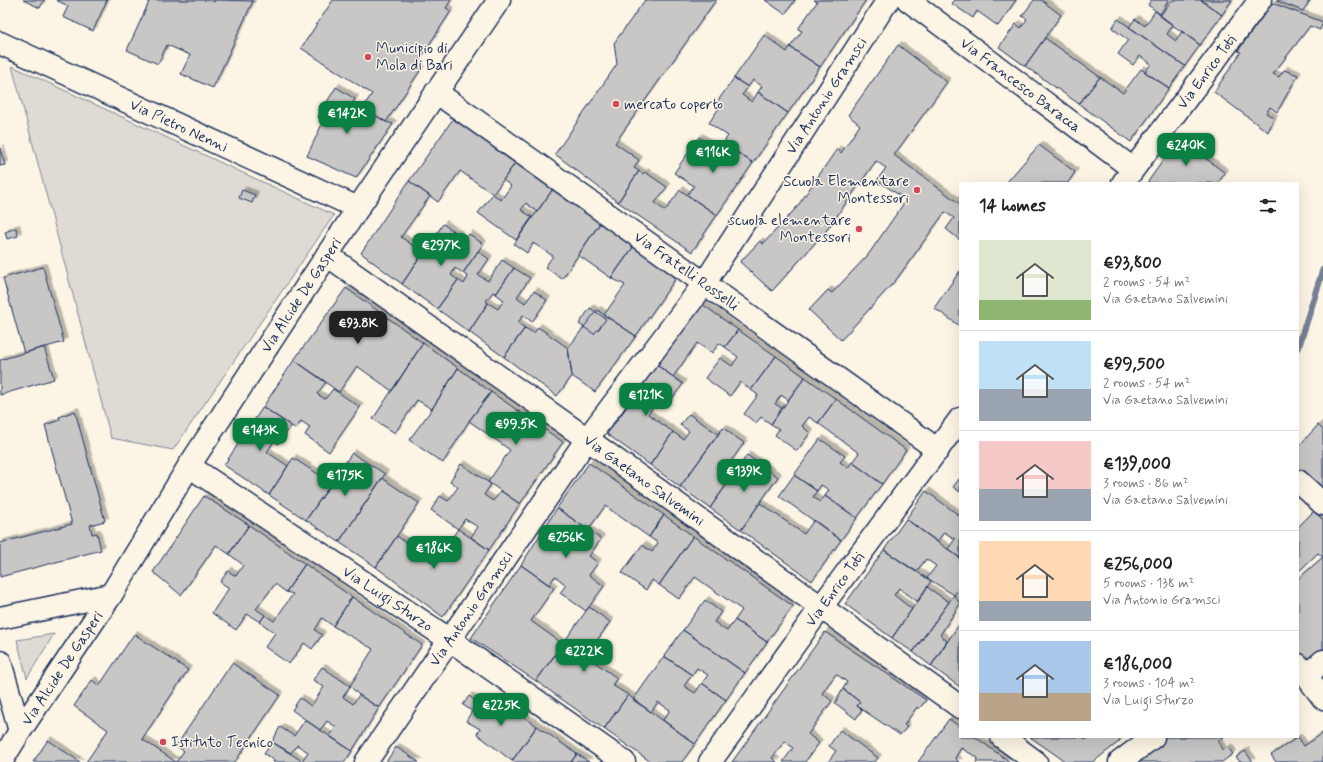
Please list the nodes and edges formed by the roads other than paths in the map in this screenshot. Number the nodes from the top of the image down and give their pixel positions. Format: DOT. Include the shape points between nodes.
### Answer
graph roads {
  1 [pos="499,0"];
  2 [pos="888,0"];
  3 [pos="908,0"];
  4 [pos="1260,0"];
  5 [pos="0,43"];
  6 [pos="436,92"];
  7 [pos="1128,176"];
  8 [pos="358,208"];
  9 [pos="326,255"];
  10 [pos="704,284"];
  11 [pos="959,419"];
  12 [pos="588,439"];
  13 [pos="938,450"];
  14 [pos="189,466"];
  15 [pos="1299,482"];
  16 [pos="1323,504"];
  17 [pos="111,595"];
  18 [pos="822,606"];
  19 [pos="0,618"];
  20 [pos="450,640"];
  21 [pos="1323,661"];
  22 [pos="0,662"];
  23 [pos="1302,671"];
  24 [pos="1323,698"];
  25 [pos="959,706"];
  26 [pos="20,731"];
  27 [pos="1003,738"];
  28 [pos="1152,738"];
  29 [pos="1,762"];
  30 [pos="366,762"];
  31 [pos="624,762"];
  32 [pos="710,762"];
  33 [pos="1036,762"];
  34 [pos="1120,762"];
  1 -- 6 [label="street, Via Alcide De Gasperi"];
  2 -- 10 [label="street, Via Antonio Gramsci"];
  3 -- 7 [label="street, Via Francesco Baracca"];
  4 -- 7 [label="street, Via Enrico Toti"];
  5 -- 8 [label="street, Via Pietro Nenni"];
  6 -- 8 [label="street, Via Alcide De Gasperi"];
  6 -- 10 [label="street, Via Fratelli Rosselli"];
  8 -- 9 [label="street, Via Alcide De Gasperi"];
  9 -- 12 [label="street, Via Gaetano Salvemini"];
  9 -- 14 [label="street, Via Alcide De Gasperi"];
  10 -- 12 [label="street, Via Antonio Gramsci"];
  10 -- 13 [label="street, Via Fratelli Rosselli"];
  11 -- 13 [label="street, Via Enrico Toti"];
  12 -- 18 [label="street, Via Gaetano Salvemini"];
  12 -- 20 [label="street, Via Antonio Gramsci"];
  13 -- 18 [label="street, Via Enrico Toti"];
  14 -- 17 [label="street, Via Alcide De Gasperi"];
  14 -- 20 [label="street, Via Luigi Sturzo"];
  15 -- 16 [label="street"];
  17 -- 19 [label="street, Via Alcide De Gasperi"];
  17 -- 26 [label="street, Via Alcide De Gasperi"];
  18 -- 25 [label="street, Via Gaetano Salvemini"];
  18 -- 32 [label="street, Via Enrico Toti"];
  20 -- 30 [label="street, Via Antonio Gramsci"];
  20 -- 31 [label="street, Via Luigi Sturzo"];
  21 -- 23 [label="street"];
  22 -- 26 [label="street"];
  23 -- 24 [label="street"];
  26 -- 29 [label="street, Via Alcide De Gasperi"];
  27 -- 33 [label="street"];
  28 -- 34 [label="street"];
}
